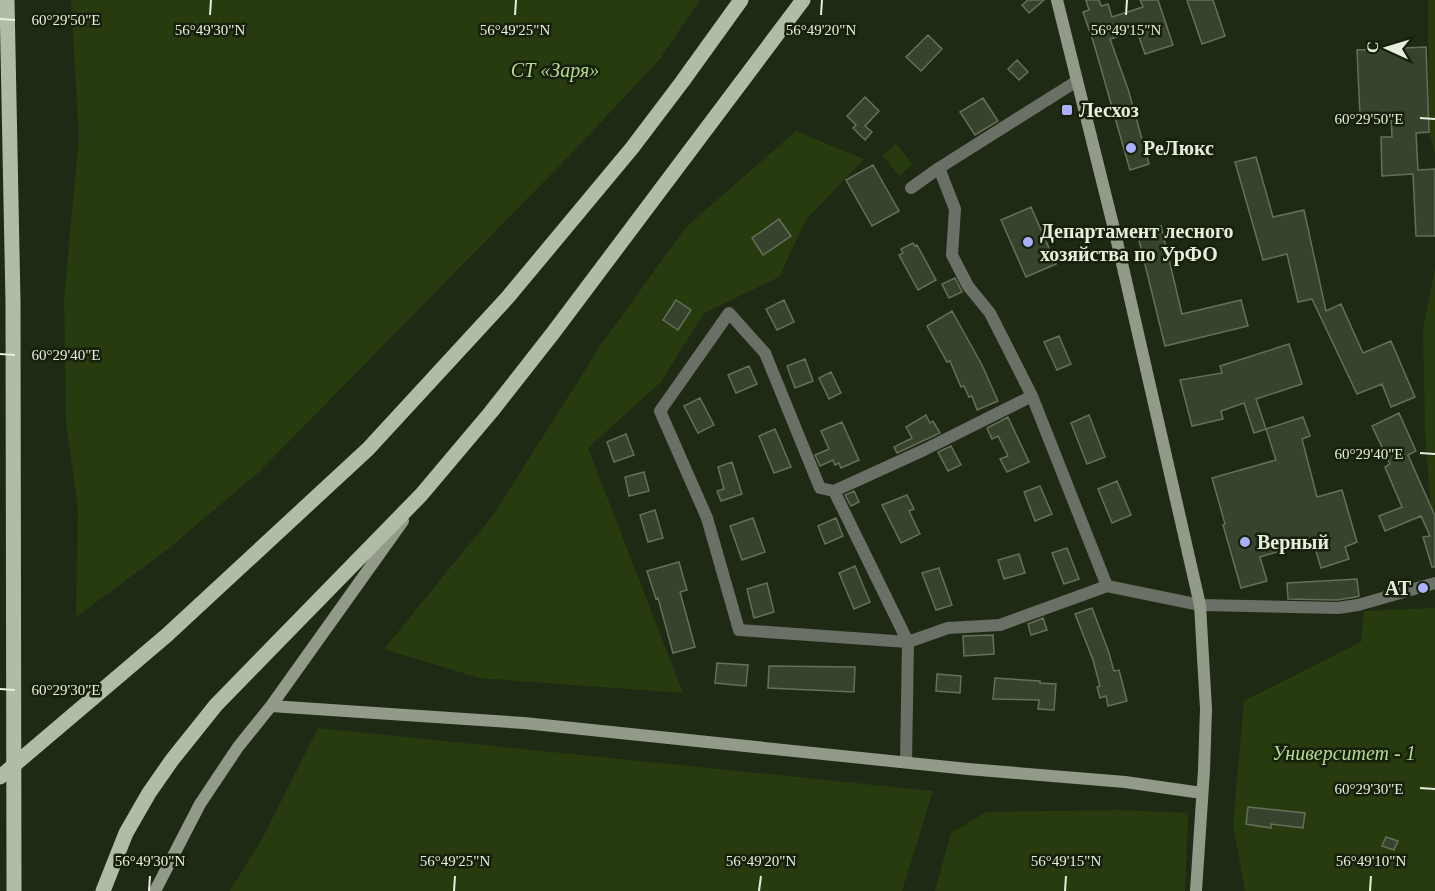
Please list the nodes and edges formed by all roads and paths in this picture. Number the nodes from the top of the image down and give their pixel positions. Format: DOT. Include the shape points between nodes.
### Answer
graph roads {
  1 [pos="8,0"];
  2 [pos="741,0"];
  3 [pos="803,0"];
  4 [pos="1057,0"];
  5 [pos="1077,81"];
  6 [pos="939,168"];
  7 [pos="911,188"];
  8 [pos="1032,396"];
  9 [pos="834,491"];
  10 [pos="422,495"];
  11 [pos="1435,583"];
  12 [pos="1107,586"];
  13 [pos="1420,587"];
  14 [pos="1435,590"];
  15 [pos="1200,605"];
  16 [pos="908,642"];
  17 [pos="272,706"];
  18 [pos="906,762"];
  19 [pos="0,777"];
  20 [pos="1202,792"];
  21 [pos="14,891"];
  22 [pos="103,891"];
  23 [pos="155,891"];
  24 [pos="1196,891"];
  1 -- 21 [label="main road"];
  2 -- 19 [label="main road, bridge" via="675,92 508,297 384,432 167,635"];
  3 -- 10 [label="main road" via="553,333"];
  4 -- 5 [label="street"];
  5 -- 6 [label="street"];
  5 -- 15 [label="street"];
  6 -- 7 [label="street"];
  6 -- 8 [label="street" via="955,209 952,255 990,314"];
  8 -- 9 [label="street"];
  8 -- 12 [label="street"];
  9 -- 16 [label="street"];
  9 -- 16 [label="street" via="820,488 765,353 729,313 660,411 707,518 739,630"];
  10 -- 17 [label="street"];
  10 -- 22 [label="main road" via="216,705 148,793 126,833"];
  11 -- 13 [label="street"];
  12 -- 15 [label="street"];
  12 -- 16 [label="street" via="1000,625 948,628"];
  13 -- 14 [label="street"];
  13 -- 15 [label="street" via="1338,608"];
  15 -- 20 [label="street" via="1206,709"];
  16 -- 18 [label="street"];
  17 -- 18 [label="street" via="524,723"];
  17 -- 23 [label="street" via="238,747 200,804"];
  18 -- 20 [label="street"];
  20 -- 24 [label="street"];
}
